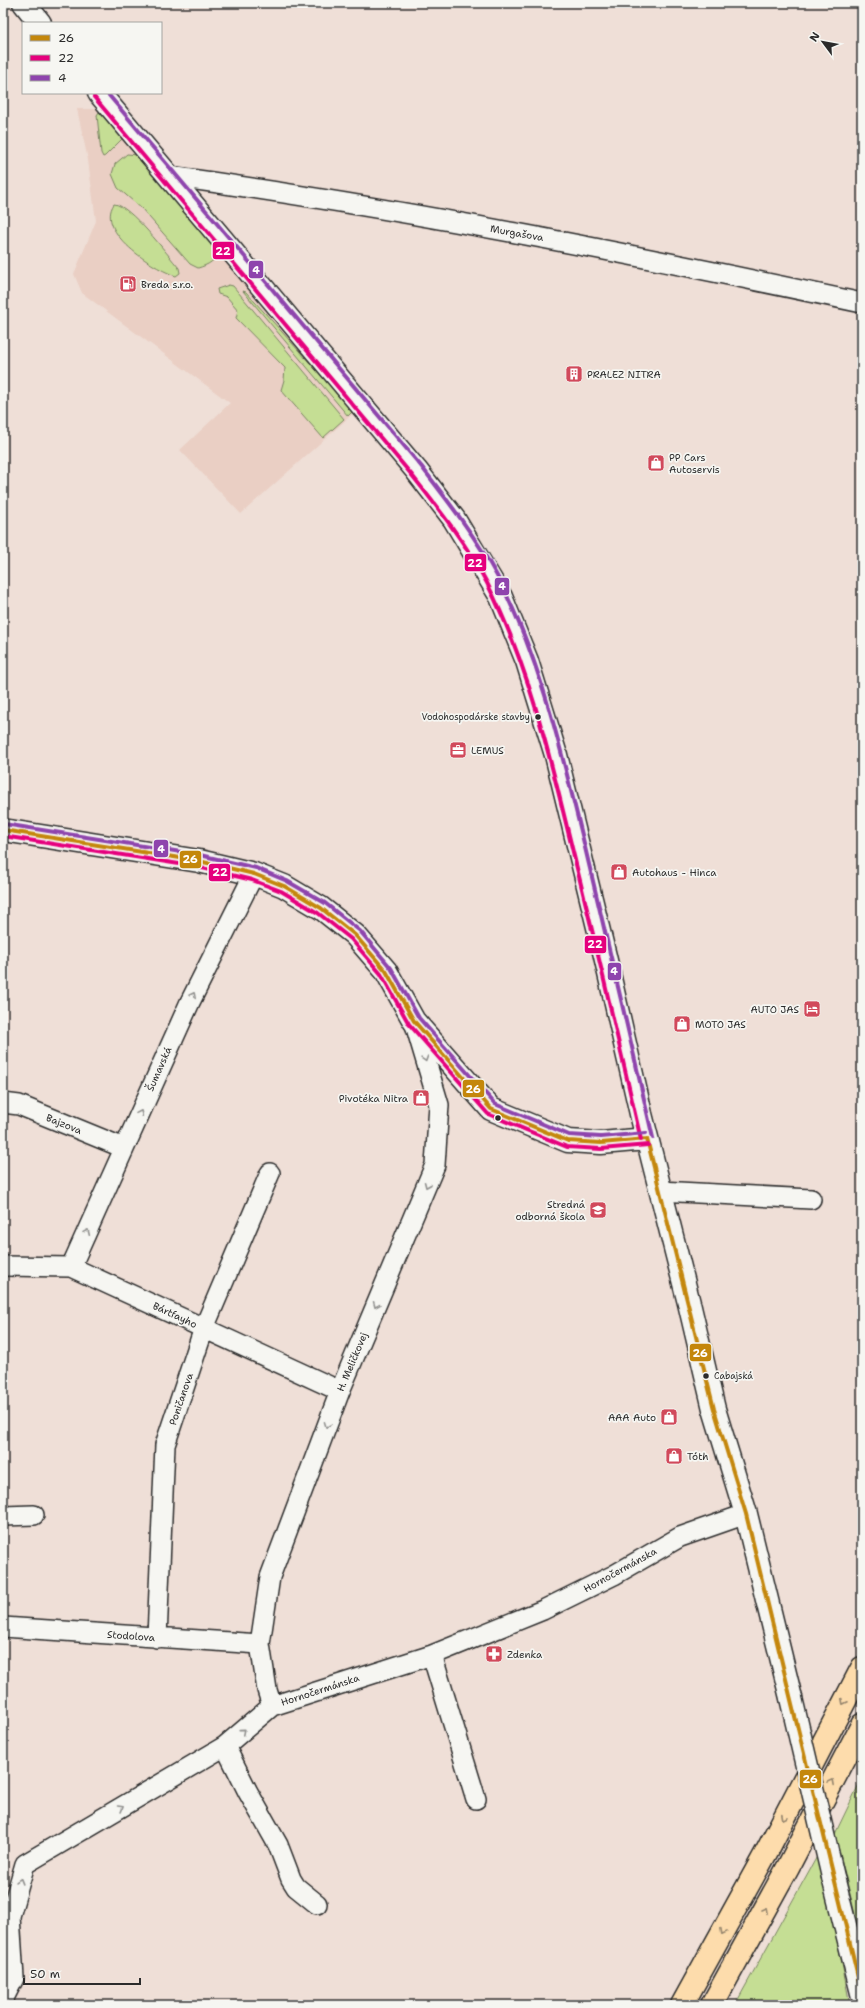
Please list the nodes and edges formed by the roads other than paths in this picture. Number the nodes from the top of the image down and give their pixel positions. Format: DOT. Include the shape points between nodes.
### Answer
graph roads {
  1 [pos="24,3"];
  2 [pos="39,22"];
  3 [pos="100,94"];
  4 [pos="169,176"];
  5 [pos="862,303"];
  6 [pos="3,830"];
  7 [pos="254,874"];
  8 [pos="414,1021"];
  9 [pos="3,1103"];
  10 [pos="647,1139"];
  11 [pos="124,1148"];
  12 [pos="270,1173"];
  13 [pos="660,1191"];
  14 [pos="811,1199"];
  15 [pos="3,1266"];
  16 [pos="71,1267"];
  17 [pos="204,1328"];
  18 [pos="340,1391"];
  19 [pos="746,1514"];
  20 [pos="34,1515"];
  21 [pos="3,1516"];
  22 [pos="3,1627"];
  23 [pos="157,1638"];
  24 [pos="260,1644"];
  25 [pos="432,1655"];
  26 [pos="862,1668"];
  27 [pos="272,1706"];
  28 [pos="862,1725"];
  29 [pos="225,1746"];
  30 [pos="476,1799"];
  31 [pos="317,1904"];
  32 [pos="862,1993"];
  33 [pos="3,2000"];
  34 [pos="682,2005"];
  35 [pos="712,2005"];
  1 -- 2 [label="main road"];
  3 -- 4 [label="main road"];
  4 -- 5 [label="street, Murgašova" via="284,192 663,260"];
  4 -- 10 [label="main road" via="416,470 454,519 501,597 527,661 556,755"];
  6 -- 7 [label="main road" via="199,861"];
  7 -- 8 [label="main road" via="284,886 321,908 355,935 386,972"];
  11 -- 7 [label="street, Šumavská, one-way" via="190,1002"];
  8 -- 10 [label="main road" via="491,1109 568,1141 601,1144"];
  8 -- 18 [label="street, H. Meličkovej, one-way" via="439,1105 435,1165"];
  9 -- 11 [label="street, Bajzova" via="19,1106"];
  10 -- 13 [label="main road"];
  16 -- 11 [label="street, Šumavská, one-way"];
  12 -- 17 [label="street, Poničanova"];
  13 -- 14 [label="street"];
  13 -- 19 [label="main road" via="714,1409"];
  15 -- 16 [label="street, Bártfayho"];
  16 -- 17 [label="street, Bártfayho"];
  17 -- 18 [label="street, Bártfayho"];
  17 -- 23 [label="street, Poničanova" via="165,1444"];
  18 -- 24 [label="street, H. Meličkovej, one-way" via="270,1577"];
  19 -- 25 [label="street, Hornočermánska" via="680,1537 614,1575 543,1610"];
  19 -- 32 [label="main road, bridge"];
  20 -- 21 [label="street"];
  22 -- 23 [label="street, Stodolova"];
  23 -- 24 [label="street, Stodolova"];
  24 -- 27 [label="street, H. Meličkovej"];
  25 -- 27 [label="street, Hornočermánska"];
  25 -- 30 [label="street"];
  26 -- 34 [label="highway, one-way" via="764,1858"];
  29 -- 27 [label="street, Hornočermánska, one-way"];
  35 -- 28 [label="highway, one-way"];
  29 -- 31 [label="street" via="278,1845 291,1879 296,1887"];
  33 -- 29 [label="street, Hornočermánska, one-way" via="14,1978 10,1916 25,1864"];
}
